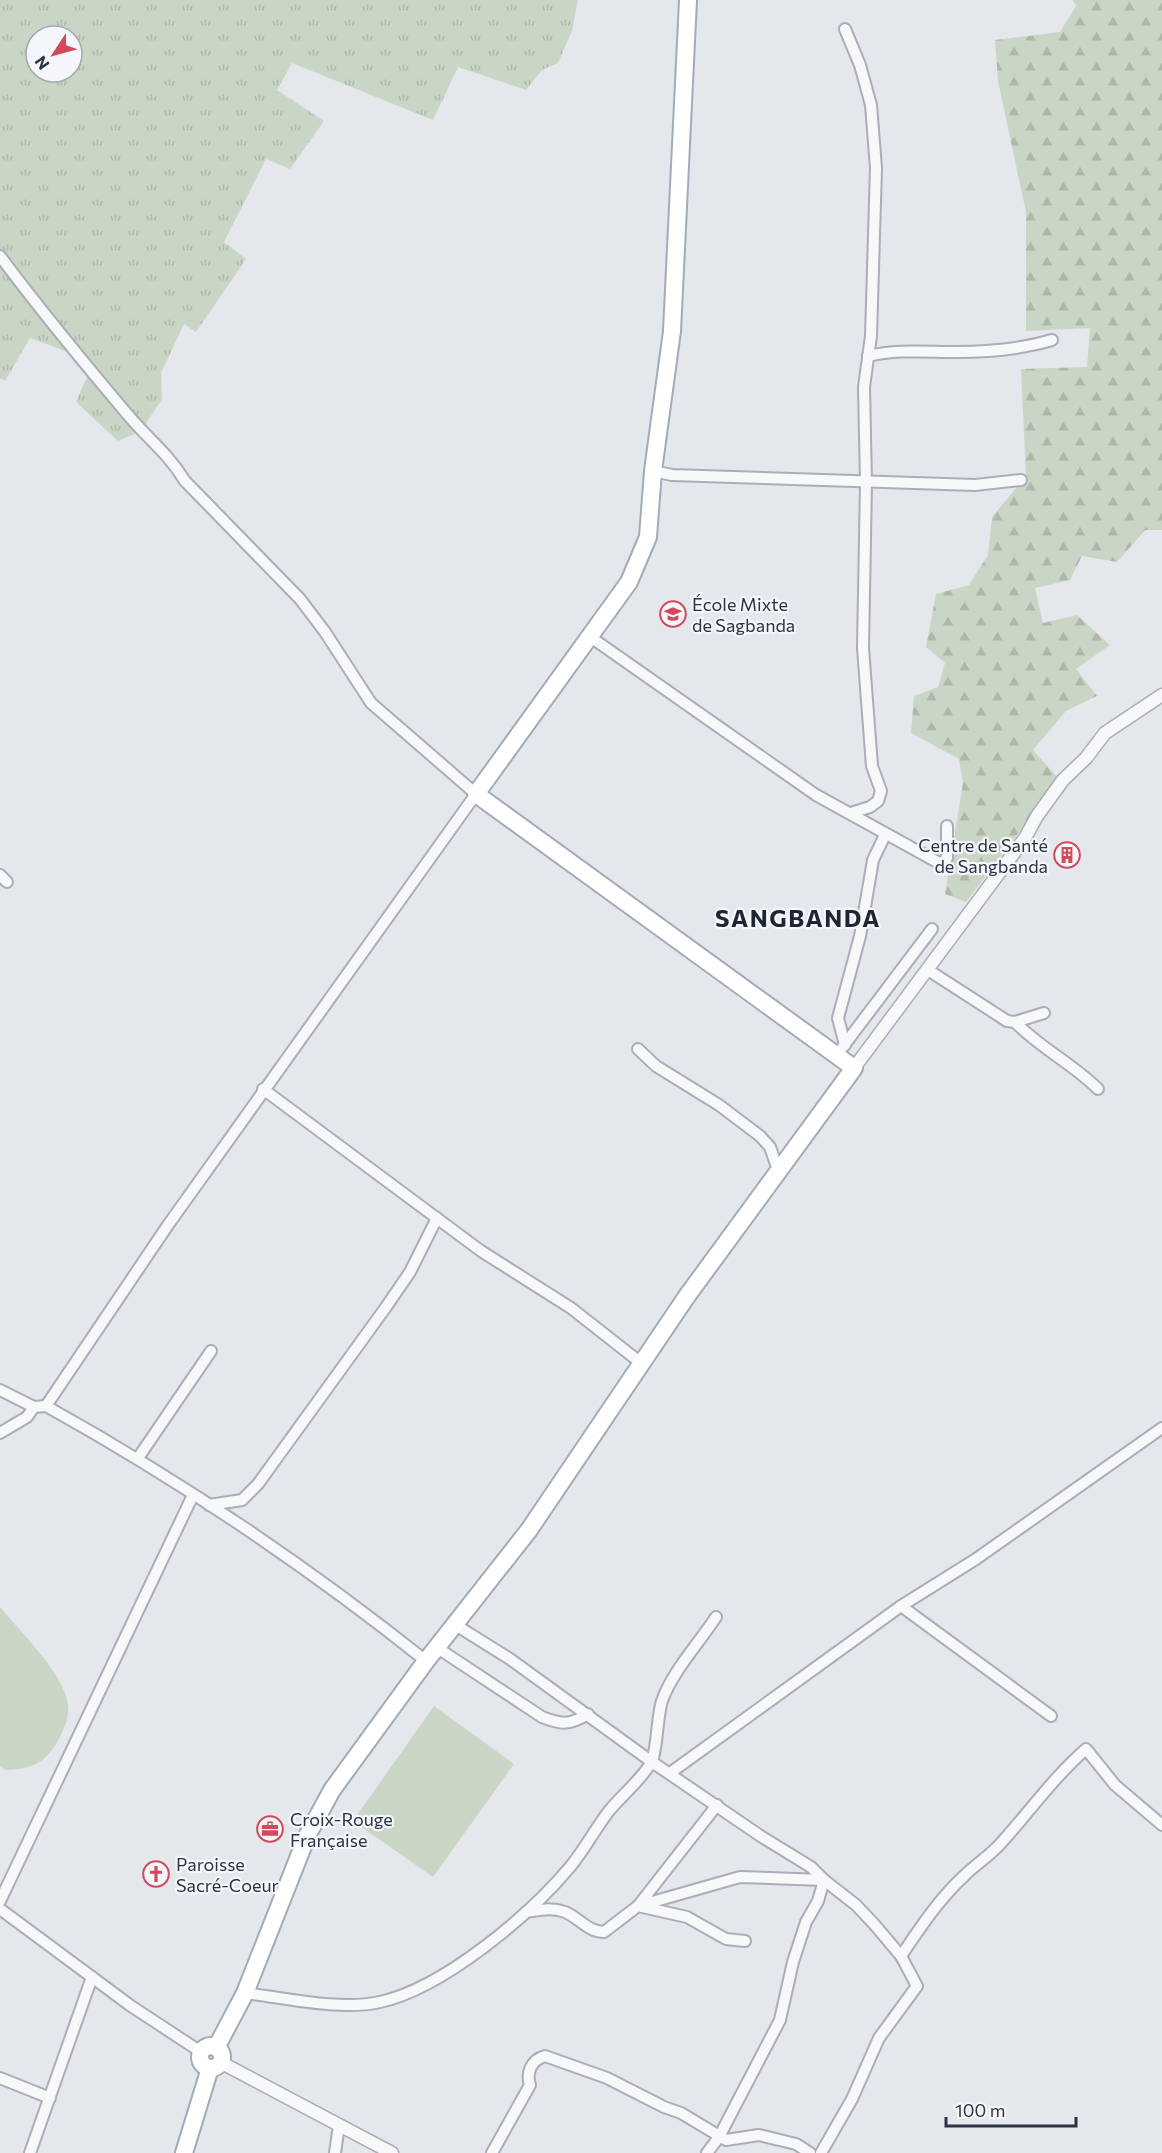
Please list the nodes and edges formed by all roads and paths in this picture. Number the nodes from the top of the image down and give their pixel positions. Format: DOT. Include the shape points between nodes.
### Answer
graph roads {
  1 [pos="688,0"];
  2 [pos="845,29"];
  3 [pos="0,256"];
  4 [pos="1052,340"];
  5 [pos="868,356"];
  6 [pos="653,471"];
  7 [pos="1021,480"];
  8 [pos="866,483"];
  9 [pos="589,636"];
  10 [pos="1162,695"];
  11 [pos="476,794"];
  12 [pos="851,813"];
  13 [pos="947,826"];
  14 [pos="885,835"];
  15 [pos="932,929"];
  16 [pos="928,970"];
  17 [pos="1044,1014"];
  18 [pos="1015,1022"];
  19 [pos="638,1049"];
  20 [pos="841,1050"];
  21 [pos="854,1068"];
  22 [pos="263,1089"];
  23 [pos="1098,1089"];
  24 [pos="777,1170"];
  25 [pos="437,1218"];
  26 [pos="211,1351"];
  27 [pos="641,1363"];
  28 [pos="0,1390"];
  29 [pos="40,1406"];
  30 [pos="1162,1428"];
  31 [pos="0,1432"];
  32 [pos="138,1458"];
  33 [pos="193,1495"];
  34 [pos="209,1505"];
  35 [pos="901,1606"];
  36 [pos="716,1617"];
  37 [pos="454,1624"];
  38 [pos="431,1654"];
  39 [pos="588,1714"];
  40 [pos="1051,1716"];
  41 [pos="652,1762"];
  42 [pos="670,1773"];
  43 [pos="717,1805"];
  44 [pos="1162,1825"];
  45 [pos="824,1880"];
  46 [pos="0,1901"];
  47 [pos="638,1906"];
  48 [pos="0,1909"];
  49 [pos="526,1912"];
  50 [pos="745,1941"];
  51 [pos="901,1956"];
  52 [pos="92,1977"];
  53 [pos="244,1993"];
  54 [pos="212,2057"];
  55 [pos="0,2078"];
  56 [pos="50,2098"];
  57 [pos="339,2125"];
  58 [pos="719,2138"];
  59 [pos="30,2153"];
  60 [pos="184,2153"];
  61 [pos="335,2153"];
  62 [pos="392,2153"];
  63 [pos="492,2153"];
  64 [pos="707,2153"];
  65 [pos="810,2153"];
  66 [pos="820,2153"];
  1 -- 6 [label="main road" via="672,331"];
  2 -- 5 [label="street" via="862,74 875,133 875,251"];
  3 -- 11 [label="street" via="128,416 300,599 371,703"];
  4 -- 5 [label="street" via="1019,347 884,352"];
  5 -- 8 [label="street" via="864,387"];
  6 -- 8 [label="street"];
  6 -- 9 [label="main road" via="648,537 639,562"];
  7 -- 8 [label="street" via="975,484"];
  8 -- 12 [label="street" via="864,685 872,766 881,791 878,801 870,807"];
  9 -- 11 [label="main road"];
  9 -- 12 [label="street" via="790,778"];
  10 -- 16 [label="street" via="1105,733 1063,780"];
  11 -- 20 [label="main road"];
  11 -- 22 [label="street"];
  12 -- 14 [label="street"];
  13 -- 14 [label="street" via="947,858 940,864"];
  14 -- 20 [label="street" via="873,860 860,936 838,1018"];
  15 -- 20 [label="street"];
  16 -- 18 [label="street" via="1001,1018"];
  16 -- 21 [label="street"];
  17 -- 18 [label="street"];
  18 -- 23 [label="street"];
  19 -- 24 [label="street" via="760,1136 770,1147"];
  20 -- 21 [label="main road"];
  21 -- 24 [label="main road"];
  22 -- 25 [label="street"];
  22 -- 29 [label="street"];
  24 -- 27 [label="main road"];
  25 -- 27 [label="street" via="571,1308"];
  25 -- 34 [label="street" via="410,1272 258,1484 242,1500"];
  26 -- 32 [label="street"];
  27 -- 37 [label="main road" via="529,1530"];
  28 -- 29 [label="street"];
  29 -- 31 [label="street"];
  29 -- 32 [label="street"];
  30 -- 35 [label="street" via="976,1559"];
  32 -- 33 [label="street"];
  33 -- 34 [label="street"];
  33 -- 46 [label="street"];
  34 -- 38 [label="street"];
  35 -- 40 [label="street"];
  35 -- 42 [label="street"];
  36 -- 41 [label="street" via="663,1699"];
  37 -- 38 [label="main road"];
  37 -- 39 [label="street"];
  38 -- 39 [label="street" via="561,1725"];
  38 -- 53 [label="main road" via="332,1790 307,1836"];
  39 -- 41 [label="street"];
  41 -- 42 [label="street"];
  41 -- 49 [label="street" via="600,1823 568,1869"];
  42 -- 43 [label="street"];
  43 -- 45 [label="street" via="811,1867"];
  43 -- 47 [label="street"];
  44 -- 51 [label="street" via="1115,1785 1086,1749 1047,1787 999,1845 963,1876"];
  45 -- 47 [label="street" via="740,1877"];
  45 -- 51 [label="street" via="856,1905"];
  45 -- 58 [label="street" via="792,1962 780,2020"];
  47 -- 49 [label="street" via="604,1932 597,1932 566,1912 549,1908"];
  47 -- 50 [label="street" via="687,1917 726,1939"];
  48 -- 52 [label="street"];
  49 -- 53 [label="street" via="442,1974 397,1997 354,2005"];
  51 -- 66 [label="street" via="917,1986 879,2038 852,2099"];
  52 -- 54 [label="street" via="130,2006"];
  52 -- 56 [label="street"];
  53 -- 54 [label="main road"];
  54 -- 57 [label="street"];
  54 -- 60 [label="main road"];
  55 -- 56 [label="street"];
  56 -- 59 [label="street"];
  57 -- 61 [label="street"];
  57 -- 62 [label="street"];
  58 -- 63 [label="street" via="681,2113 607,2078 545,2056 538,2058 529,2070 530,2085"];
  58 -- 64 [label="street"];
  58 -- 65 [label="street" via="734,2141 759,2135 796,2144"];
}
